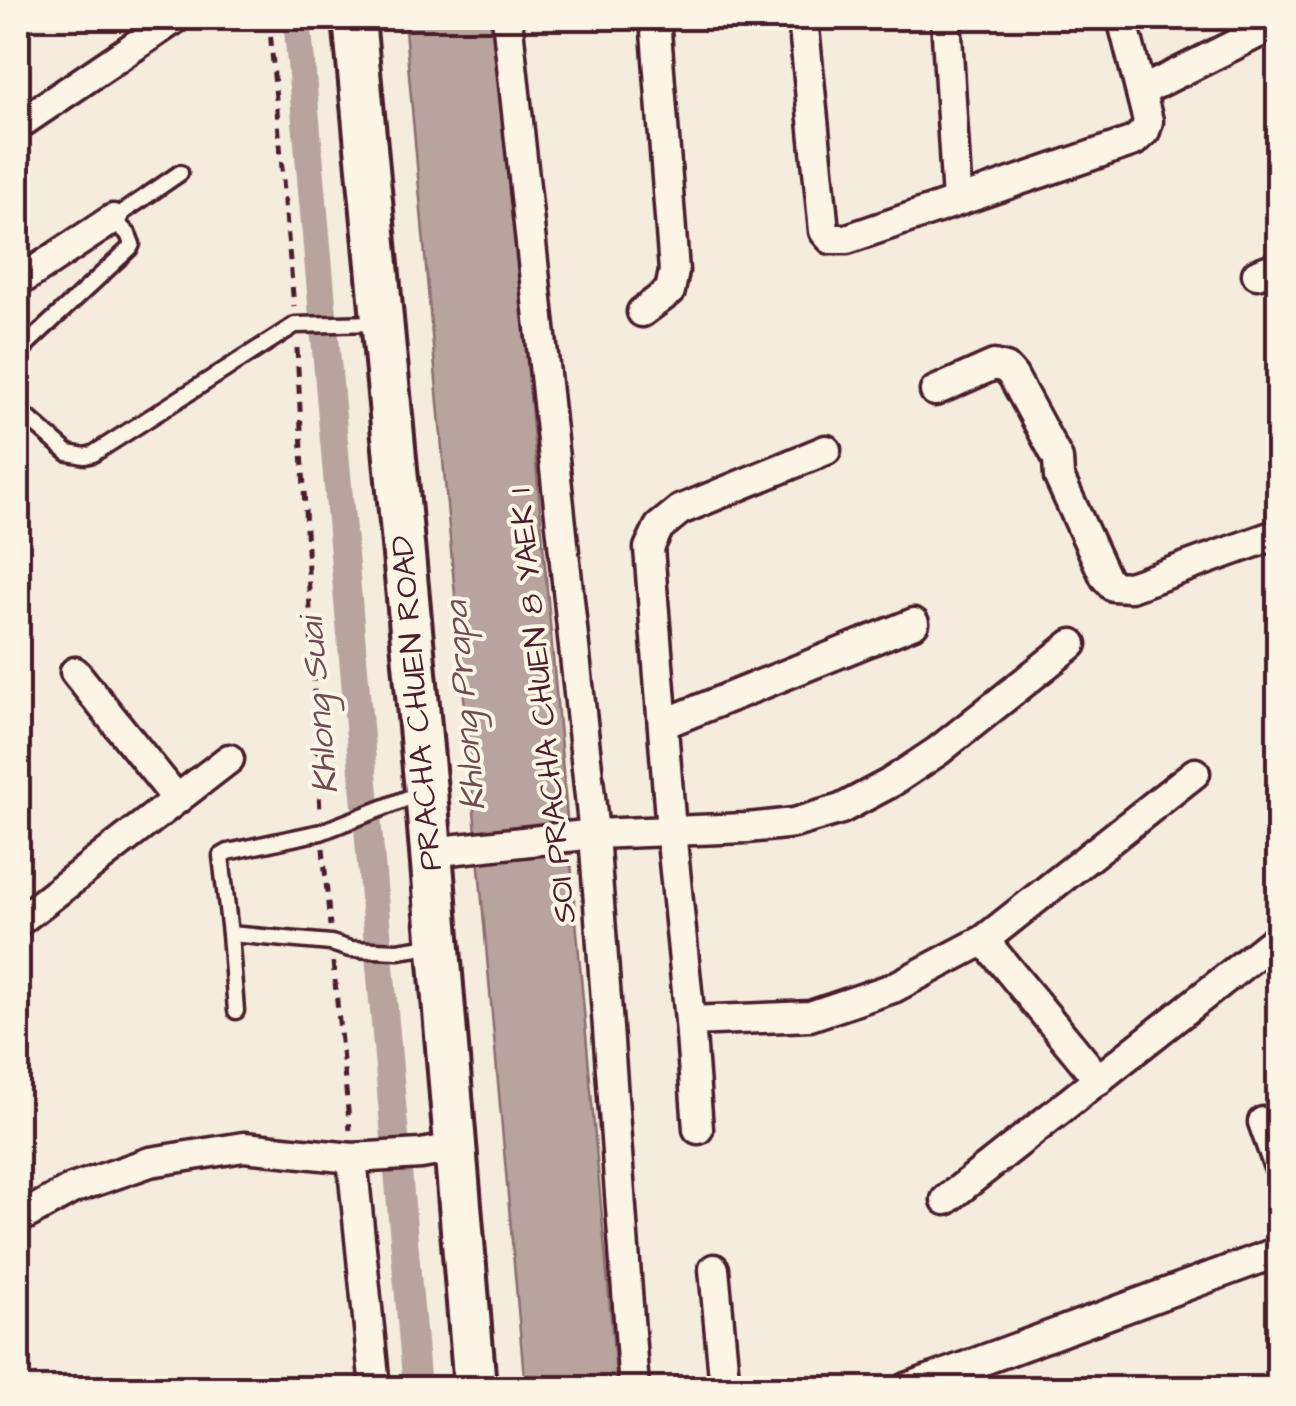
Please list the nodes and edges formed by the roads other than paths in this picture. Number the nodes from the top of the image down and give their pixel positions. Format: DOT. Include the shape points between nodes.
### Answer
graph roads {
  1 [pos="176,18"];
  2 [pos="354,18"];
  3 [pos="507,18"];
  4 [pos="655,18"];
  5 [pos="803,18"];
  6 [pos="946,18"];
  7 [pos="1122,18"];
  8 [pos="1278,23"];
  9 [pos="1142,91"];
  10 [pos="18,125"];
  11 [pos="180,173"];
  12 [pos="956,200"];
  13 [pos="112,219"];
  14 [pos="18,282"];
  15 [pos="642,312"];
  16 [pos="366,324"];
  17 [pos="18,358"];
  18 [pos="935,391"];
  19 [pos="18,409"];
  20 [pos="826,450"];
  21 [pos="1278,534"];
  22 [pos="914,624"];
  23 [pos="1072,644"];
  24 [pos="75,672"];
  25 [pos="663,724"];
  26 [pos="229,759"];
  27 [pos="1195,773"];
  28 [pos="426,791"];
  29 [pos="177,799"];
  30 [pos="671,832"];
  31 [pos="584,835"];
  32 [pos="451,850"];
  33 [pos="18,922"];
  34 [pos="230,934"];
  35 [pos="1278,937"];
  36 [pos="984,940"];
  37 [pos="438,944"];
  38 [pos="236,1011"];
  39 [pos="690,1021"];
  40 [pos="1099,1080"];
  41 [pos="1263,1122"];
  42 [pos="698,1128"];
  43 [pos="438,1151"];
  44 [pos="360,1158"];
  45 [pos="1278,1164"];
  46 [pos="946,1200"];
  47 [pos="18,1219"];
  48 [pos="1278,1252"];
  49 [pos="714,1269"];
  50 [pos="375,1388"];
  51 [pos="475,1388"];
  52 [pos="634,1388"];
  53 [pos="725,1388"];
  54 [pos="907,1388"];
  1 -- 10 [label="street"];
  2 -- 16 [label="main road, PRACHA CHUEN ROAD"];
  3 -- 31 [label="street, SOI PRACHA CHUEN 8 YAEK 1"];
  4 -- 15 [label="street" via="674,270 670,291"];
  5 -- 12 [label="street" via="824,231 847,239"];
  6 -- 12 [label="street"];
  7 -- 9 [label="street"];
  8 -- 9 [label="street"];
  9 -- 12 [label="street" via="1148,127 1134,141"];
  11 -- 13 [label="lane"];
  13 -- 14 [label="street"];
  13 -- 17 [label="lane" via="128,234 130,248"];
  16 -- 19 [label="lane" via="295,325 85,456 68,453"];
  16 -- 28 [label="main road, PRACHA CHUEN ROAD"];
  18 -- 21 [label="street" via="994,365 1006,368 1058,459 1059,477 1113,586 1130,588"];
  20 -- 25 [label="street" via="680,510 659,528 649,548"];
  22 -- 25 [label="street"];
  23 -- 30 [label="street" via="938,751 841,809 794,823"];
  24 -- 29 [label="street"];
  25 -- 30 [label="street"];
  26 -- 29 [label="street"];
  27 -- 36 [label="street"];
  28 -- 32 [label="main road, PRACHA CHUEN ROAD"];
  28 -- 34 [label="lane" via="328,830 222,854"];
  29 -- 33 [label="street"];
  30 -- 31 [label="street"];
  30 -- 39 [label="street"];
  31 -- 32 [label="street"];
  31 -- 52 [label="street, SOI PRACHA CHUEN 8 YAEK 1"];
  32 -- 37 [label="main road, PRACHA CHUEN ROAD"];
  34 -- 37 [label="lane" via="350,949"];
  34 -- 38 [label="lane"];
  35 -- 40 [label="street"];
  36 -- 39 [label="street" via="894,988 810,1016"];
  36 -- 40 [label="street"];
  37 -- 43 [label="main road, PRACHA CHUEN ROAD"];
  39 -- 42 [label="street"];
  40 -- 46 [label="street"];
  41 -- 45 [label="street"];
  43 -- 44 [label="street"];
  43 -- 51 [label="main road, PRACHA CHUEN ROAD"];
  44 -- 47 [label="street" via="244,1147 150,1162 72,1188"];
  44 -- 50 [label="street"];
  48 -- 54 [label="street"];
  49 -- 53 [label="street"];
}
